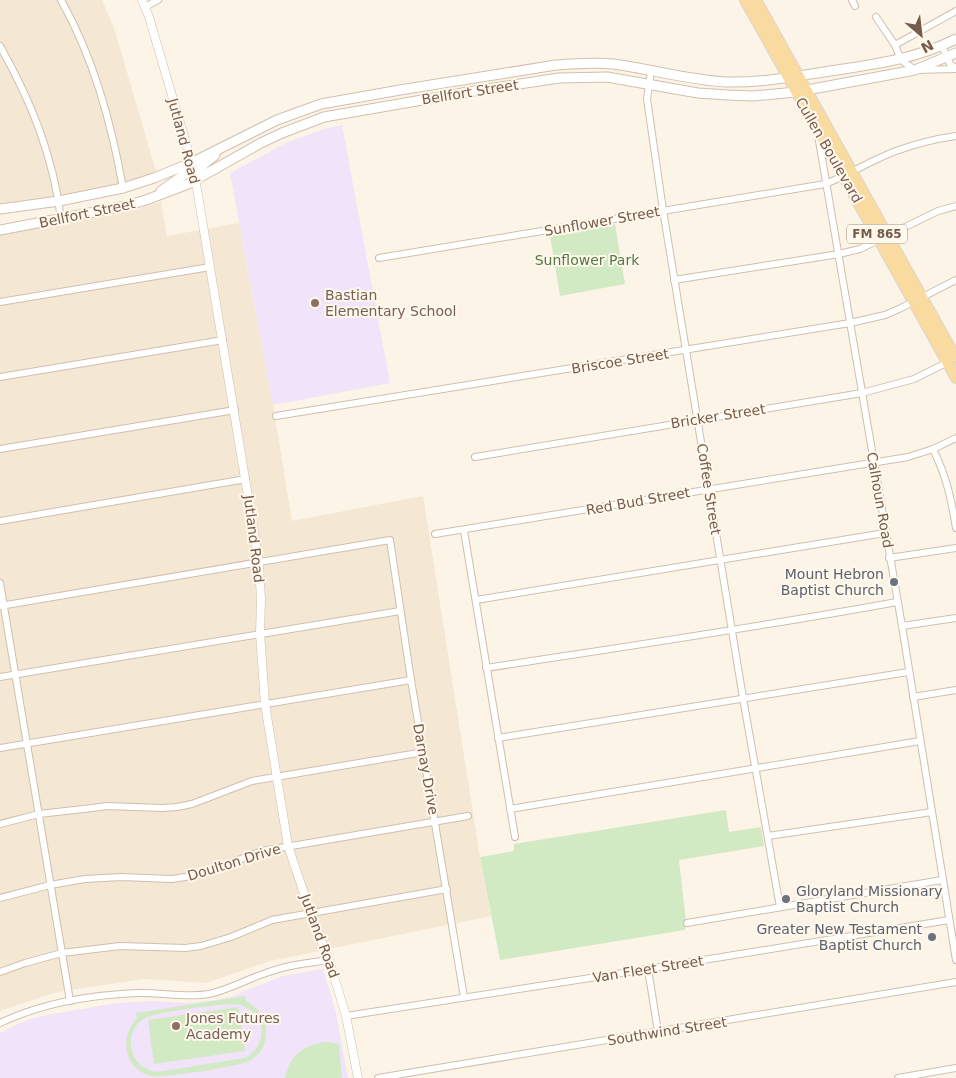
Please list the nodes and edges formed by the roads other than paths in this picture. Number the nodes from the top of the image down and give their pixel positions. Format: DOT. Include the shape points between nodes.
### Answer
graph roads {
  1 [pos="61,0"];
  2 [pos="158,0"];
  3 [pos="745,0"];
  4 [pos="756,0"];
  5 [pos="144,4"];
  6 [pos="956,11"];
  7 [pos="876,17"];
  8 [pos="956,39"];
  9 [pos="895,45"];
  10 [pos="0,46"];
  11 [pos="942,46"];
  12 [pos="956,53"];
  13 [pos="947,57"];
  14 [pos="901,60"];
  15 [pos="556,65"];
  16 [pos="956,68"];
  17 [pos="914,70"];
  18 [pos="651,71"];
  19 [pos="794,76"];
  20 [pos="477,78"];
  21 [pos="559,78"];
  22 [pos="700,79"];
  23 [pos="648,84"];
  24 [pos="400,90"];
  25 [pos="480,90"];
  26 [pos="801,91"];
  27 [pos="698,92"];
  28 [pos="402,103"];
  29 [pos="321,104"];
  30 [pos="324,117"];
  31 [pos="817,129"];
  32 [pos="254,131"];
  33 [pos="956,136"];
  34 [pos="261,143"];
  35 [pos="227,145"];
  36 [pos="191,162"];
  37 [pos="848,175"];
  38 [pos="195,180"];
  39 [pos="825,184"];
  40 [pos="123,188"];
  41 [pos="146,200"];
  42 [pos="59,201"];
  43 [pos="956,206"];
  44 [pos="0,209"];
  45 [pos="663,210"];
  46 [pos="61,219"];
  47 [pos="0,230"];
  48 [pos="884,237"];
  49 [pos="839,254"];
  50 [pos="379,258"];
  51 [pos="210,267"];
  52 [pos="674,280"];
  53 [pos="956,280"];
  54 [pos="918,299"];
  55 [pos="0,302"];
  56 [pos="850,323"];
  57 [pos="223,340"];
  58 [pos="686,350"];
  59 [pos="954,359"];
  60 [pos="0,377"];
  61 [pos="956,378"];
  62 [pos="862,393"];
  63 [pos="235,410"];
  64 [pos="276,416"];
  65 [pos="698,420"];
  66 [pos="956,438"];
  67 [pos="0,449"];
  68 [pos="933,450"];
  69 [pos="475,457"];
  70 [pos="873,463"];
  71 [pos="246,480"];
  72 [pos="708,490"];
  73 [pos="0,521"];
  74 [pos="956,528"];
  75 [pos="464,531"];
  76 [pos="885,533"];
  77 [pos="435,534"];
  78 [pos="956,548"];
  79 [pos="889,558"];
  80 [pos="720,560"];
  81 [pos="259,562"];
  82 [pos="0,583"];
  83 [pos="476,600"];
  84 [pos="897,602"];
  85 [pos="2,605"];
  86 [pos="400,611"];
  87 [pos="956,618"];
  88 [pos="902,626"];
  89 [pos="732,629"];
  90 [pos="260,633"];
  91 [pos="486,668"];
  92 [pos="908,672"];
  93 [pos="15,674"];
  94 [pos="0,677"];
  95 [pos="411,680"];
  96 [pos="956,690"];
  97 [pos="914,697"];
  98 [pos="743,698"];
  99 [pos="265,704"];
  100 [pos="498,738"];
  101 [pos="920,741"];
  102 [pos="27,744"];
  103 [pos="0,748"];
  104 [pos="424,752"];
  105 [pos="757,769"];
  106 [pos="276,776"];
  107 [pos="510,809"];
  108 [pos="932,812"];
  109 [pos="39,814"];
  110 [pos="468,816"];
  111 [pos="435,822"];
  112 [pos="0,824"];
  113 [pos="768,836"];
  114 [pos="515,837"];
  115 [pos="288,846"];
  116 [pos="942,880"];
  117 [pos="50,885"];
  118 [pos="447,889"];
  119 [pos="0,898"];
  120 [pos="780,907"];
  121 [pos="311,914"];
  122 [pos="949,920"];
  123 [pos="687,923"];
  124 [pos="62,953"];
  125 [pos="329,960"];
  126 [pos="956,960"];
  127 [pos="648,969"];
  128 [pos="0,972"];
  129 [pos="956,982"];
  130 [pos="464,997"];
  131 [pos="70,1001"];
  132 [pos="346,1016"];
  133 [pos="0,1022"];
  134 [pos="658,1032"];
  135 [pos="956,1068"];
  136 [pos="923,1076"];
  137 [pos="358,1078"];
  138 [pos="378,1078"];
  139 [pos="898,1078"];
  1 -- 40 [label="street" via="84,45 98,83 114,139"];
  2 -- 5 [label="street"];
  3 -- 19 [label="main road, Cullen Boulevard / FM 865"];
  4 -- 19 [label="main road, Cullen Boulevard / FM 865"];
  5 -- 36 [label="street, Jutland Road"];
  6 -- 9 [label="street"];
  7 -- 9 [label="street"];
  8 -- 11 [label="main road, Bellfort Street"];
  9 -- 14 [label="street"];
  10 -- 42 [label="street" via="19,81 44,141"];
  11 -- 13 [label="street"];
  11 -- 14 [label="main road, Bellfort Street"];
  12 -- 13 [label="main road, Bellfort Street"];
  13 -- 16 [label="street"];
  13 -- 17 [label="main road, Bellfort Street"];
  14 -- 17 [label="street"];
  14 -- 19 [label="main road, Bellfort Street"];
  15 -- 18 [label="main road, Bellfort Street" via="603,64"];
  15 -- 20 [label="main road, Bellfort Street"];
  15 -- 21 [label="main road"];
  16 -- 17 [label="street"];
  17 -- 26 [label="main road, Bellfort Street"];
  18 -- 22 [label="main road, Bellfort Street"];
  18 -- 23 [label="street, Coffee Street"];
  19 -- 22 [label="main road, Bellfort Street" via="746,82"];
  19 -- 26 [label="main road, Cullen Boulevard / FM 865"];
  20 -- 24 [label="main road, Bellfort Street"];
  20 -- 25 [label="main road"];
  21 -- 23 [label="main road, Bellfort Street" via="607,78"];
  21 -- 25 [label="main road, Bellfort Street"];
  22 -- 27 [label="main road"];
  23 -- 27 [label="main road, Bellfort Street"];
  23 -- 45 [label="street, Coffee Street" via="649,121"];
  24 -- 28 [label="main road"];
  24 -- 29 [label="main road, Bellfort Street"];
  25 -- 28 [label="main road, Bellfort Street"];
  26 -- 27 [label="main road, Bellfort Street" via="753,96"];
  26 -- 31 [label="main road, Cullen Boulevard / FM 865"];
  26 -- 37 [label="main road, Cullen Boulevard / FM 865"];
  28 -- 30 [label="main road, Bellfort Street"];
  29 -- 30 [label="main road"];
  29 -- 32 [label="main road, Bellfort Street"];
  30 -- 34 [label="main road, Bellfort Street"];
  31 -- 37 [label="main road, Cullen Boulevard / FM 865"];
  31 -- 39 [label="street, Calhoun Road"];
  32 -- 34 [label="main road"];
  32 -- 35 [label="main road, Bellfort Street"];
  33 -- 37 [label="street" via="894,152"];
  34 -- 38 [label="main road, Bellfort Street"];
  35 -- 36 [label="main road, Bellfort Street"];
  35 -- 38 [label="main road" via="199,169"];
  36 -- 38 [label="street, Jutland Road"];
  36 -- 40 [label="main road, Bellfort Street"];
  36 -- 41 [label="main road" via="182,177"];
  37 -- 39 [label="street, Sunflower Street"];
  37 -- 48 [label="main road, Cullen Boulevard / FM 865"];
  38 -- 41 [label="main road, Bellfort Street"];
  38 -- 51 [label="street, Jutland Road"];
  39 -- 45 [label="street, Sunflower Street"];
  39 -- 49 [label="street, Calhoun Road"];
  40 -- 42 [label="main road, Bellfort Street"];
  41 -- 46 [label="main road, Bellfort Street"];
  42 -- 44 [label="main road, Bellfort Street"];
  42 -- 46 [label="street"];
  43 -- 48 [label="street" via="938,211"];
  45 -- 50 [label="street, Sunflower Street"];
  45 -- 52 [label="street, Coffee Street"];
  46 -- 47 [label="main road, Bellfort Street"];
  48 -- 49 [label="street"];
  48 -- 54 [label="main road, Cullen Boulevard / FM 865"];
  49 -- 52 [label="street"];
  49 -- 56 [label="street, Calhoun Road"];
  51 -- 55 [label="street"];
  51 -- 57 [label="street, Jutland Road"];
  52 -- 58 [label="street, Coffee Street"];
  53 -- 54 [label="street, Briscoe Street"];
  54 -- 56 [label="street, Briscoe Street" via="885,314"];
  54 -- 59 [label="main road, Cullen Boulevard / FM 865"];
  56 -- 58 [label="street, Briscoe Street"];
  56 -- 62 [label="street, Calhoun Road"];
  57 -- 60 [label="street"];
  57 -- 63 [label="street, Jutland Road"];
  58 -- 64 [label="street, Briscoe Street"];
  58 -- 65 [label="street, Coffee Street"];
  59 -- 61 [label="main road, Cullen Boulevard / FM 865"];
  59 -- 62 [label="street, Bricker Street" via="914,379"];
  62 -- 65 [label="street, Bricker Street"];
  62 -- 70 [label="street, Calhoun Road"];
  63 -- 67 [label="street"];
  63 -- 71 [label="street, Jutland Road"];
  65 -- 69 [label="street, Bricker Street"];
  65 -- 72 [label="street, Coffee Street"];
  66 -- 68 [label="street, Red Bud Street"];
  68 -- 70 [label="street, Red Bud Street"];
  68 -- 74 [label="street" via="950,490"];
  70 -- 72 [label="street, Red Bud Street"];
  70 -- 76 [label="street, Calhoun Road"];
  71 -- 73 [label="street"];
  71 -- 81 [label="street, Jutland Road"];
  72 -- 75 [label="street, Red Bud Street"];
  72 -- 80 [label="street, Coffee Street"];
  75 -- 77 [label="street, Red Bud Street"];
  75 -- 83 [label="street"];
  76 -- 79 [label="street, Calhoun Road"];
  76 -- 80 [label="street"];
  78 -- 79 [label="street"];
  79 -- 84 [label="street, Calhoun Road"];
  80 -- 83 [label="street"];
  80 -- 89 [label="street, Coffee Street"];
  81 -- 85 [label="street"];
  81 -- 86 [label="street, Darnay Drive" via="390,540"];
  81 -- 90 [label="street, Jutland Road"];
  82 -- 85 [label="street"];
  83 -- 91 [label="street"];
  84 -- 88 [label="street, Calhoun Road"];
  84 -- 89 [label="street"];
  85 -- 93 [label="street"];
  86 -- 90 [label="street"];
  86 -- 95 [label="street, Darnay Drive"];
  87 -- 88 [label="street"];
  88 -- 92 [label="street, Calhoun Road"];
  89 -- 91 [label="street"];
  89 -- 98 [label="street, Coffee Street"];
  90 -- 93 [label="street"];
  90 -- 99 [label="street, Jutland Road"];
  91 -- 100 [label="street"];
  92 -- 97 [label="street, Calhoun Road"];
  92 -- 98 [label="street"];
  93 -- 94 [label="street"];
  93 -- 102 [label="street"];
  95 -- 99 [label="street"];
  95 -- 104 [label="street, Darnay Drive"];
  96 -- 97 [label="street"];
  97 -- 101 [label="street, Calhoun Road"];
  98 -- 100 [label="street"];
  98 -- 105 [label="street, Coffee Street"];
  99 -- 102 [label="street"];
  99 -- 106 [label="street, Jutland Road"];
  100 -- 107 [label="street"];
  101 -- 105 [label="street"];
  101 -- 108 [label="street, Calhoun Road"];
  102 -- 103 [label="street"];
  102 -- 109 [label="street"];
  104 -- 106 [label="street"];
  104 -- 111 [label="street, Darnay Drive"];
  105 -- 107 [label="street"];
  105 -- 113 [label="street, Coffee Street"];
  106 -- 109 [label="street" via="252,781 192,804 162,808 107,806"];
  106 -- 115 [label="street, Jutland Road"];
  107 -- 114 [label="street"];
  108 -- 113 [label="street"];
  108 -- 116 [label="street, Calhoun Road"];
  109 -- 112 [label="street"];
  109 -- 117 [label="street"];
  110 -- 111 [label="street, Doulton Drive"];
  111 -- 115 [label="street, Doulton Drive"];
  111 -- 118 [label="street, Darnay Drive"];
  113 -- 120 [label="street, Coffee Street"];
  115 -- 117 [label="street, Doulton Drive" via="262,851 185,877 85,879"];
  115 -- 121 [label="street, Jutland Road"];
  116 -- 120 [label="street"];
  116 -- 122 [label="street, Calhoun Road"];
  117 -- 119 [label="street, Doulton Drive"];
  117 -- 124 [label="street"];
  118 -- 121 [label="street"];
  118 -- 130 [label="street, Darnay Drive"];
  120 -- 123 [label="street"];
  121 -- 124 [label="street" via="272,920 201,946 120,946"];
  121 -- 125 [label="street, Jutland Road"];
  122 -- 126 [label="street, Calhoun Road"];
  122 -- 127 [label="street, Van Fleet Street"];
  124 -- 128 [label="street"];
  124 -- 131 [label="street"];
  125 -- 131 [label="street" via="279,968 207,994 138,993"];
  125 -- 132 [label="street, Jutland Road"];
  127 -- 130 [label="street, Van Fleet Street"];
  127 -- 134 [label="street"];
  129 -- 134 [label="street, Southwind Street"];
  130 -- 132 [label="street, Van Fleet Street"];
  131 -- 133 [label="street" via="36,1008"];
  132 -- 137 [label="street, Jutland Road"];
  134 -- 138 [label="street, Southwind Street"];
  135 -- 136 [label="street"];
  136 -- 139 [label="street"];
}
